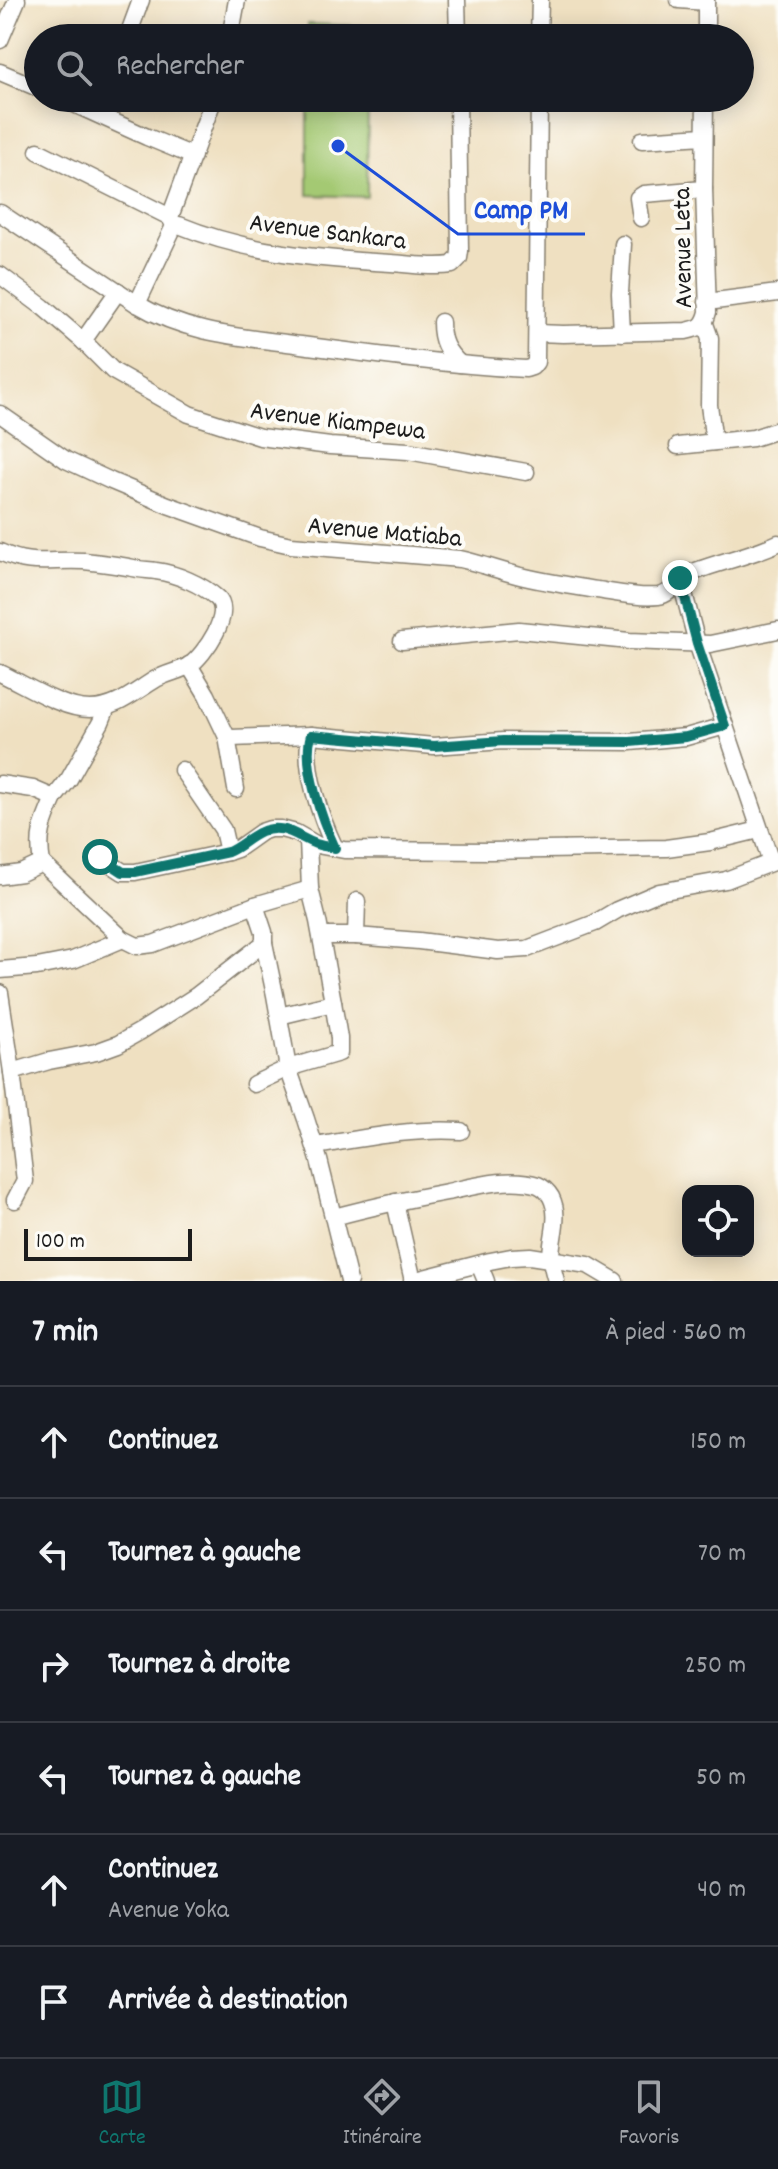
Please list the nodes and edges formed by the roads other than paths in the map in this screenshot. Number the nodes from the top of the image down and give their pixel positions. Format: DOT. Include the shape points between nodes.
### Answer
graph roads {
  1 [pos="17,0"];
  2 [pos="141,0"];
  3 [pos="237,0"];
  4 [pos="457,0"];
  5 [pos="540,0"];
  6 [pos="679,0"];
  7 [pos="706,1"];
  8 [pos="132,24"];
  9 [pos="233,24"];
  10 [pos="458,24"];
  11 [pos="539,24"];
  12 [pos="706,24"];
  13 [pos="0,40"];
  14 [pos="0,72"];
  15 [pos="24,82"];
  16 [pos="110,112"];
  17 [pos="209,112"];
  18 [pos="458,112"];
  19 [pos="539,112"];
  20 [pos="705,112"];
  21 [pos="704,136"];
  22 [pos="642,140"];
  23 [pos="38,151"];
  24 [pos="193,156"];
  25 [pos="704,189"];
  26 [pos="0,213"];
  27 [pos="641,218"];
  28 [pos="172,222"];
  29 [pos="623,244"];
  30 [pos="0,275"];
  31 [pos="118,291"];
  32 [pos="778,293"];
  33 [pos="707,302"];
  34 [pos="137,304"];
  35 [pos="441,322"];
  36 [pos="705,324"];
  37 [pos="537,333"];
  38 [pos="622,333"];
  39 [pos="83,341"];
  40 [pos="460,364"];
  41 [pos="0,414"];
  42 [pos="778,430"];
  43 [pos="714,442"];
  44 [pos="678,446"];
  45 [pos="526,472"];
  46 [pos="778,543"];
  47 [pos="0,552"];
  48 [pos="680,578"];
  49 [pos="778,630"];
  50 [pos="402,641"];
  51 [pos="697,643"];
  52 [pos="189,665"];
  53 [pos="0,673"];
  54 [pos="103,708"];
  55 [pos="725,726"];
  56 [pos="311,735"];
  57 [pos="227,737"];
  58 [pos="182,770"];
  59 [pos="0,784"];
  60 [pos="236,789"];
  61 [pos="54,798"];
  62 [pos="759,830"];
  63 [pos="308,840"];
  64 [pos="335,848"];
  65 [pos="228,852"];
  66 [pos="100,857"];
  67 [pos="775,861"];
  68 [pos="42,863"];
  69 [pos="0,876"];
  70 [pos="310,889"];
  71 [pos="357,901"];
  72 [pos="255,905"];
  73 [pos="321,936"];
  74 [pos="356,936"];
  75 [pos="123,939"];
  76 [pos="264,943"];
  77 [pos="0,970"];
  78 [pos="0,993"];
  79 [pos="333,1002"];
  80 [pos="279,1016"];
  81 [pos="288,1068"];
  82 [pos="12,1072"];
  83 [pos="254,1084"];
  84 [pos="461,1131"];
  85 [pos="315,1146"];
  86 [pos="15,1200"];
  87 [pos="395,1202"];
  88 [pos="334,1217"];
  89 [pos="551,1259"];
  90 [pos="479,1264"];
  91 [pos="349,1281"];
  92 [pos="413,1281"];
  93 [pos="486,1281"];
  94 [pos="556,1281"];
  95 [pos="615,1281"];
  1 -- 13 [label="street"];
  2 -- 8 [label="street"];
  3 -- 9 [label="street"];
  4 -- 10 [label="street"];
  5 -- 11 [label="street"];
  6 -- 7 [label="street"];
  7 -- 12 [label="street"];
  14 -- 15 [label="street"];
  16 -- 24 [label="street" via="136,133"];
  17 -- 24 [label="street"];
  18 -- 28 [label="street, Avenue Sankara" via="460,251 452,265 279,253"];
  19 -- 37 [label="street"];
  20 -- 21 [label="street, Avenue Leta"];
  21 -- 22 [label="street"];
  21 -- 25 [label="street, Avenue Leta"];
  23 -- 28 [label="street"];
  24 -- 28 [label="street"];
  25 -- 27 [label="street" via="644,194 638,198"];
  25 -- 33 [label="street, Avenue Leta"];
  26 -- 31 [label="street"];
  28 -- 34 [label="street"];
  29 -- 38 [label="street"];
  30 -- 39 [label="street, Avenue Kiampewa"];
  31 -- 34 [label="street"];
  31 -- 39 [label="street"];
  32 -- 33 [label="street"];
  33 -- 36 [label="street, Avenue Leta"];
  34 -- 40 [label="street" via="159,318 223,335"];
  35 -- 40 [label="street" via="441,339"];
  36 -- 38 [label="street, Avenue Leta" via="686,331"];
  36 -- 43 [label="street"];
  37 -- 38 [label="street, Avenue Leta"];
  37 -- 40 [label="street" via="536,362 530,368"];
  39 -- 45 [label="street, Avenue Kiampewa" via="118,374 189,414 234,430"];
  41 -- 48 [label="street, Avenue Matiaba" via="66,460 111,481 274,541 460,559 544,581 637,596 665,595"];
  42 -- 43 [label="street"];
  43 -- 44 [label="street"];
  46 -- 48 [label="street, Avenue Matiaba"];
  47 -- 52 [label="street" via="30,562 85,561 153,570 196,584 219,599 223,614 203,653"];
  48 -- 51 [label="street"];
  49 -- 51 [label="street"];
  50 -- 51 [label="street" via="519,630"];
  51 -- 55 [label="street"];
  52 -- 54 [label="street"];
  52 -- 57 [label="street"];
  53 -- 54 [label="street" via="70,706"];
  54 -- 61 [label="street" via="101,722"];
  55 -- 56 [label="street" via="686,737 630,742 434,746"];
  55 -- 62 [label="street"];
  56 -- 57 [label="street"];
  56 -- 64 [label="street" via="313,790"];
  57 -- 60 [label="street"];
  58 -- 65 [label="street" via="223,830"];
  59 -- 61 [label="street"];
  61 -- 68 [label="street" via="41,826"];
  62 -- 64 [label="street" via="666,848"];
  62 -- 67 [label="street"];
  63 -- 64 [label="street"];
  63 -- 65 [label="street" via="270,829"];
  63 -- 70 [label="street"];
  65 -- 66 [label="street" via="135,872 123,872"];
  67 -- 74 [label="street" via="726,880 659,892 527,949 498,951"];
  68 -- 69 [label="street"];
  68 -- 75 [label="street"];
  70 -- 72 [label="street"];
  70 -- 73 [label="street"];
  71 -- 74 [label="street"];
  72 -- 75 [label="street" via="145,946"];
  72 -- 76 [label="street"];
  73 -- 74 [label="street"];
  73 -- 79 [label="street"];
  75 -- 77 [label="street" via="73,960"];
  76 -- 80 [label="street"];
  76 -- 82 [label="street" via="196,996 118,1044"];
  78 -- 82 [label="street"];
  79 -- 80 [label="street"];
  79 -- 81 [label="street" via="339,1053"];
  80 -- 81 [label="street"];
  81 -- 83 [label="street"];
  81 -- 85 [label="street"];
  82 -- 86 [label="street" via="25,1181"];
  84 -- 85 [label="street" via="406,1131"];
  85 -- 88 [label="street"];
  87 -- 88 [label="street"];
  87 -- 89 [label="street" via="505,1182 541,1186 557,1213"];
  87 -- 92 [label="street"];
  88 -- 91 [label="street"];
  89 -- 90 [label="street" via="511,1257"];
  89 -- 94 [label="street"];
  89 -- 95 [label="street" via="588,1265"];
  90 -- 92 [label="street"];
  90 -- 93 [label="street"];
}
